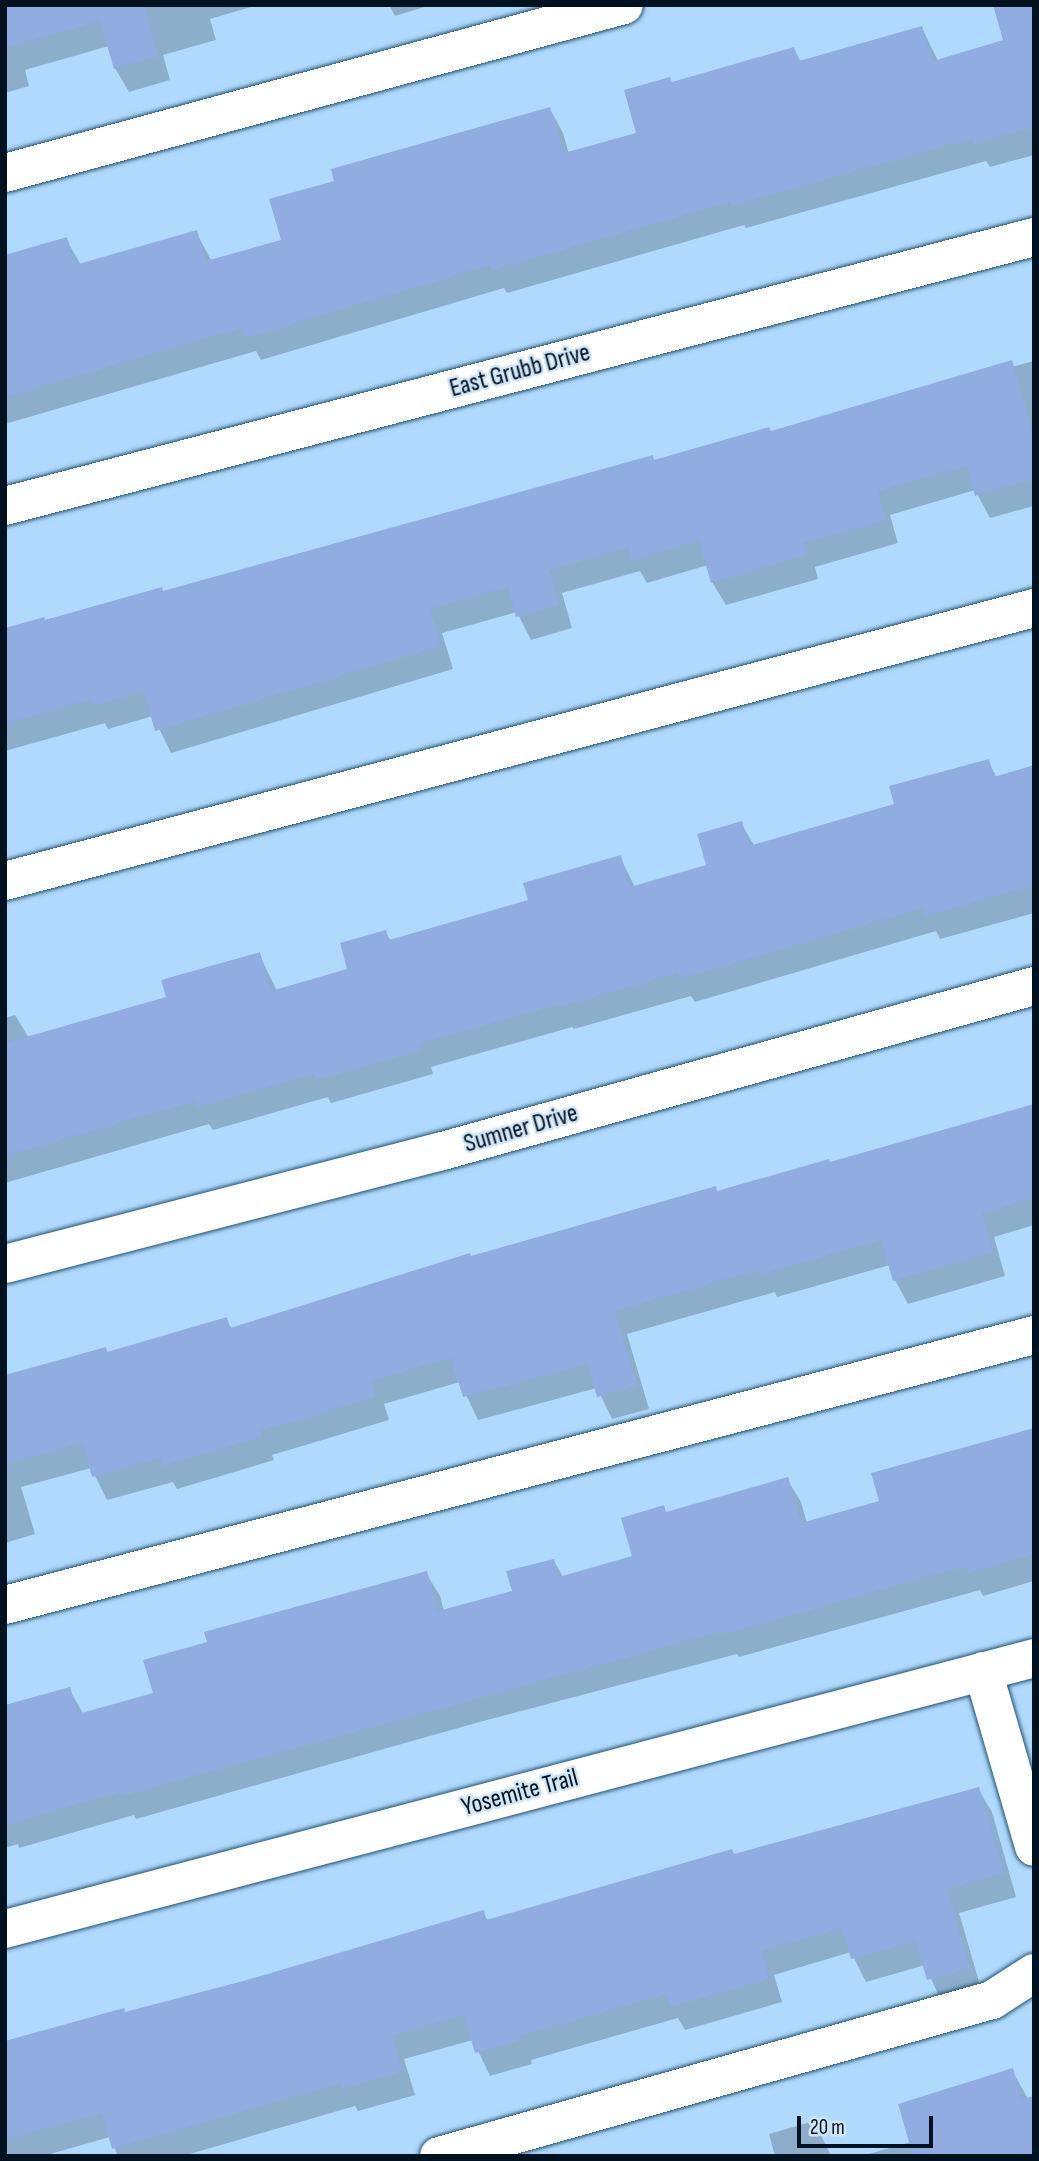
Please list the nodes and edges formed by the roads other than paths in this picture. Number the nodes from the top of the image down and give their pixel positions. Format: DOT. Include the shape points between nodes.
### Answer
graph roads {
  1 [pos="624,5"];
  2 [pos="5,173"];
  3 [pos="1034,237"];
  4 [pos="5,506"];
  5 [pos="1034,608"];
  6 [pos="5,881"];
  7 [pos="1034,986"];
  8 [pos="5,1264"];
  9 [pos="1034,1335"];
  10 [pos="5,1605"];
  11 [pos="1034,1658"];
  12 [pos="983,1671"];
  13 [pos="1034,1847"];
  14 [pos="5,1929"];
  15 [pos="1034,1973"];
  16 [pos="439,2156"];
  1 -- 2 [label="street"];
  3 -- 4 [label="street, East Grubb Drive"];
  5 -- 6 [label="street"];
  7 -- 8 [label="street, Sumner Drive" via="439,1152"];
  9 -- 10 [label="street"];
  11 -- 12 [label="street, Yosemite Trail"];
  12 -- 13 [label="street"];
  12 -- 14 [label="street, Yosemite Trail"];
  15 -- 16 [label="street" via="992,2000"];
}
